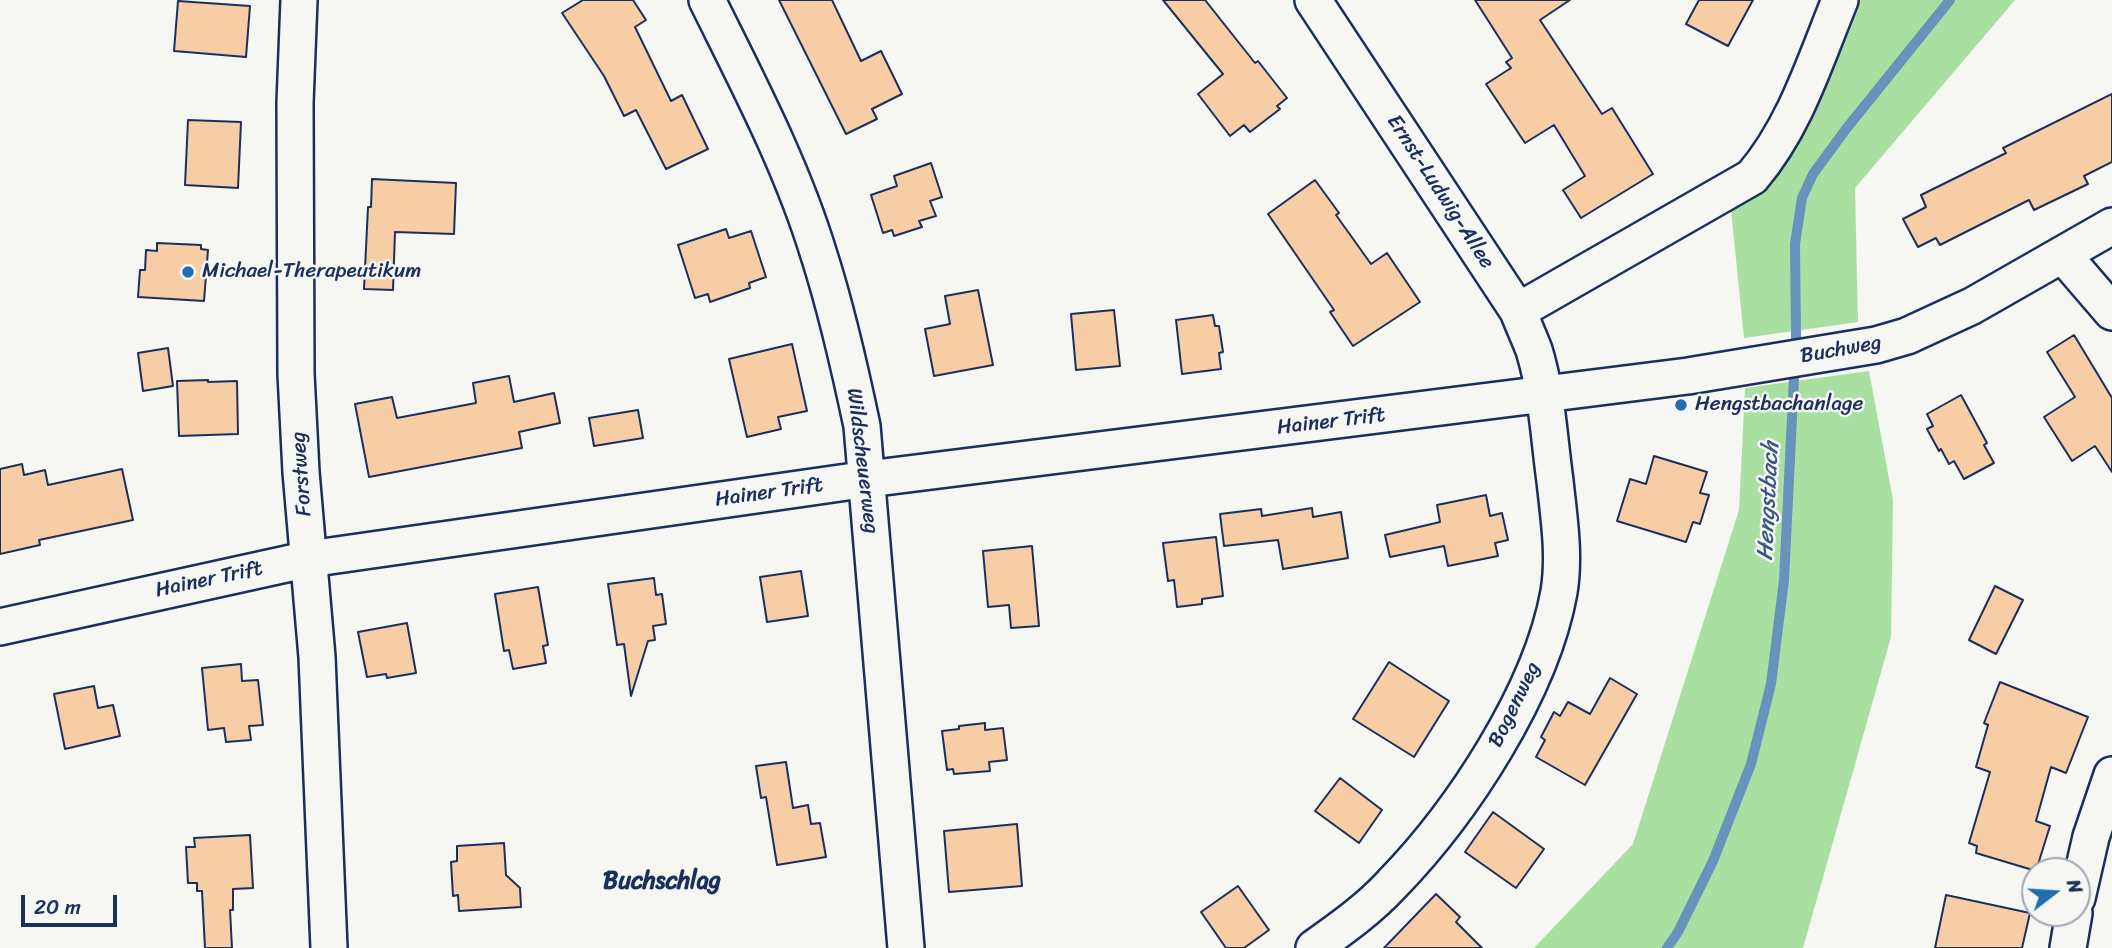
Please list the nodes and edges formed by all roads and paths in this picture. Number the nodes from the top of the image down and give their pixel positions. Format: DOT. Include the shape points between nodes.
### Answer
graph roads {
  1 [pos="299,0"];
  2 [pos="707,0"];
  3 [pos="1313,0"];
  4 [pos="1840,0"];
  5 [pos="2112,226"];
  6 [pos="2063,255"];
  7 [pos="1518,311"];
  8 [pos="2112,312"];
  9 [pos="1544,396"];
  10 [pos="868,479"];
  11 [pos="309,559"];
  12 [pos="0,627"];
  13 [pos="2112,775"];
  14 [pos="2086,857"];
  15 [pos="2072,927"];
  16 [pos="330,948"];
  17 [pos="906,948"];
  18 [pos="1314,948"];
  19 [pos="2068,948"];
  1 -- 11 [label="street, Forstweg" via="296,373"];
  2 -- 10 [label="street, Wildscheuerweg" via="784,161 819,253 857,401"];
  3 -- 7 [label="street, Ernst-Ludwig-Allee"];
  4 -- 7 [label="street" via="1790,121 1752,177"];
  5 -- 6 [label="street, Buchweg"];
  6 -- 8 [label="street"];
  6 -- 9 [label="street, Buchweg" via="1972,306 1907,336 1875,345"];
  7 -- 9 [label="street, Ernst-Ludwig-Allee"];
  9 -- 10 [label="street, Hainer Trift"];
  9 -- 18 [label="street, Bogenweg" via="1563,561 1550,628 1532,675 1489,758 1418,855 1361,913"];
  10 -- 11 [label="street, Hainer Trift"];
  10 -- 17 [label="street, Wildscheuerweg"];
  11 -- 12 [label="street, Hainer Trift"];
  11 -- 16 [label="street, Forstweg"];
  13 -- 14 [label="street"];
  15 -- 19 [label="street"];
}
